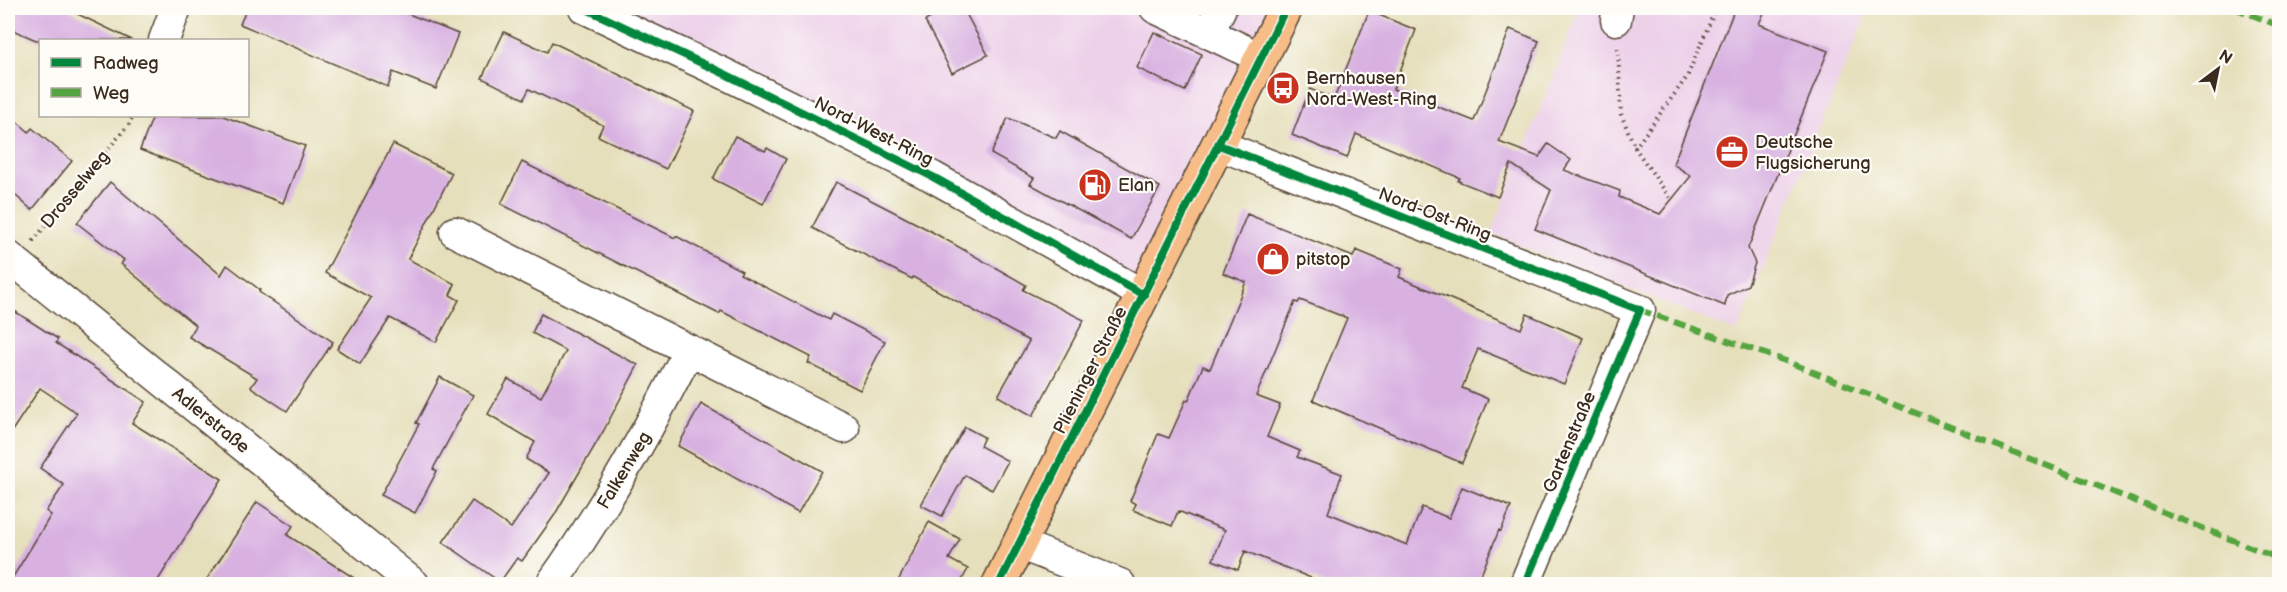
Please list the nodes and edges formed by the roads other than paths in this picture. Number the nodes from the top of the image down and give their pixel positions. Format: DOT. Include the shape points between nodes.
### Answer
graph roads {
  1 [pos="176,8"];
  2 [pos="584,8"];
  3 [pos="1155,8"];
  4 [pos="1286,8"];
  5 [pos="1215,20"];
  6 [pos="165,39"];
  7 [pos="1261,58"];
  8 [pos="1219,145"];
  9 [pos="455,232"];
  10 [pos="11,259"];
  11 [pos="1144,295"];
  12 [pos="1640,310"];
  13 [pos="689,350"];
  14 [pos="844,428"];
  15 [pos="1019,544"];
  16 [pos="1105,582"];
  17 [pos="414,585"];
  18 [pos="551,585"];
  19 [pos="999,585"];
  20 [pos="1525,585"];
  1 -- 6 [label="street"];
  2 -- 11 [label="street, Nord-West-Ring" via="922,172"];
  3 -- 5 [label="street"];
  4 -- 7 [label="main road, Plieninger Straße"];
  5 -- 7 [label="street"];
  7 -- 8 [label="main road, Plieninger Straße"];
  8 -- 11 [label="main road, Plieninger Straße"];
  8 -- 12 [label="street, Nord-Ost-Ring"];
  9 -- 13 [label="street"];
  10 -- 17 [label="street, Adlerstraße"];
  11 -- 15 [label="main road, Plieninger Straße"];
  12 -- 20 [label="street, Gartenstraße"];
  13 -- 14 [label="street"];
  13 -- 18 [label="street, Falkenweg" via="617,484"];
  15 -- 16 [label="street"];
  15 -- 19 [label="main road, Plieninger Straße"];
}
